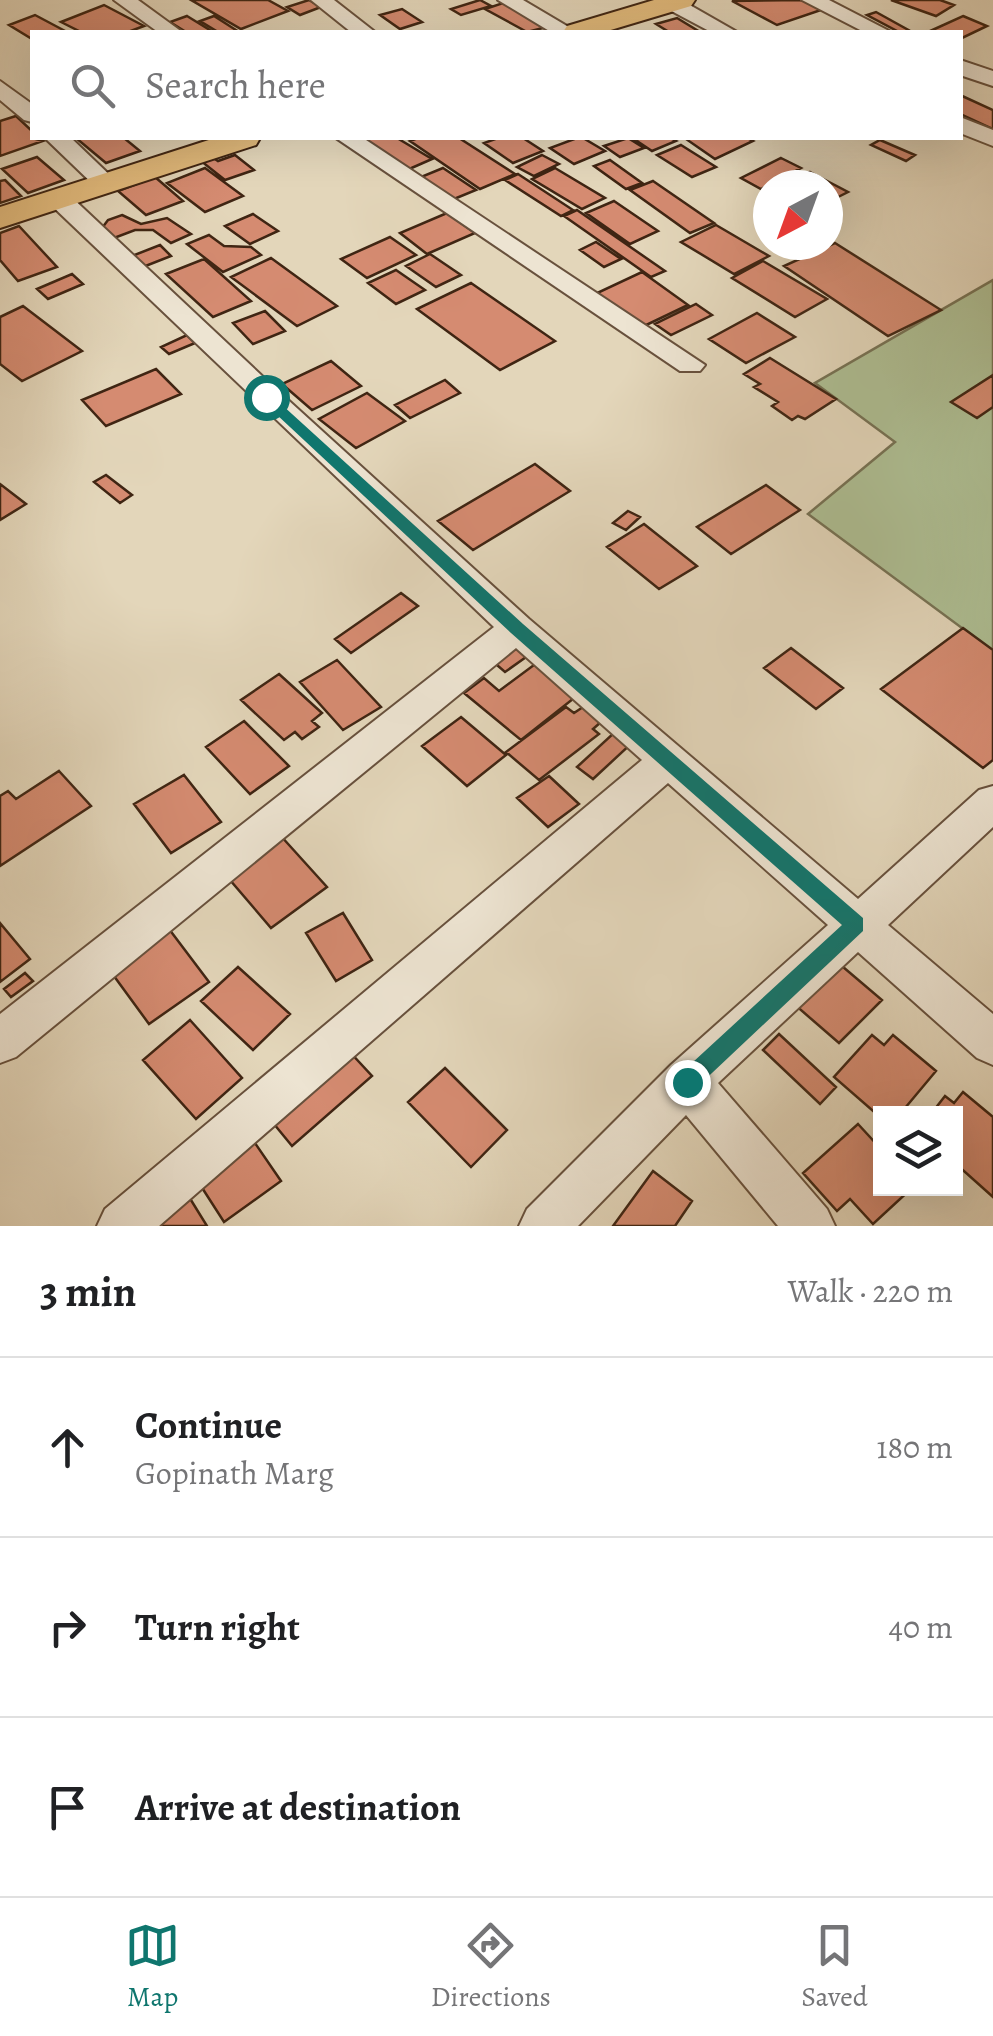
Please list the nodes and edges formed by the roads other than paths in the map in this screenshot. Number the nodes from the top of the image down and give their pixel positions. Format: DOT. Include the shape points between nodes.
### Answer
graph roads {
  1 [pos="124,0"];
  2 [pos="321,0"];
  3 [pos="508,0"];
  4 [pos="812,0"];
  5 [pos="676,2"];
  6 [pos="168,30"];
  7 [pos="361,30"];
  8 [pos="562,30"];
  9 [pos="584,30"];
  10 [pos="723,30"];
  11 [pos="876,30"];
  12 [pos="963,69"];
  13 [pos="993,79"];
  14 [pos="0,88"];
  15 [pos="30,113"];
  16 [pos="963,125"];
  17 [pos="59,140"];
  18 [pos="239,140"];
  19 [pos="351,140"];
  20 [pos="993,140"];
  21 [pos="106,182"];
  22 [pos="58,198"];
  23 [pos="0,218"];
  24 [pos="690,365"];
  25 [pos="517,628"];
  26 [pos="668,760"];
  27 [pos="993,802"];
  28 [pos="856,924"];
  29 [pos="0,1042"];
  30 [pos="993,1043"];
  31 [pos="687,1082"];
  32 [pos="122,1226"];
  33 [pos="544,1226"];
  34 [pos="810,1226"];
  1 -- 6 [label="street"];
  2 -- 7 [label="street"];
  3 -- 8 [label="street"];
  4 -- 11 [label="street"];
  5 -- 9 [label="main road"];
  5 -- 10 [label="street"];
  12 -- 13 [label="street"];
  14 -- 15 [label="street"];
  16 -- 20 [label="street"];
  17 -- 21 [label="street"];
  18 -- 21 [label="main road"];
  19 -- 24 [label="street"];
  21 -- 22 [label="main road"];
  22 -- 23 [label="main road"];
  22 -- 25 [label="street"];
  25 -- 26 [label="street"];
  25 -- 29 [label="street"];
  26 -- 28 [label="street"];
  26 -- 32 [label="street"];
  27 -- 28 [label="street"];
  28 -- 30 [label="street"];
  28 -- 31 [label="street"];
  31 -- 33 [label="street"];
  31 -- 34 [label="street"];
}
